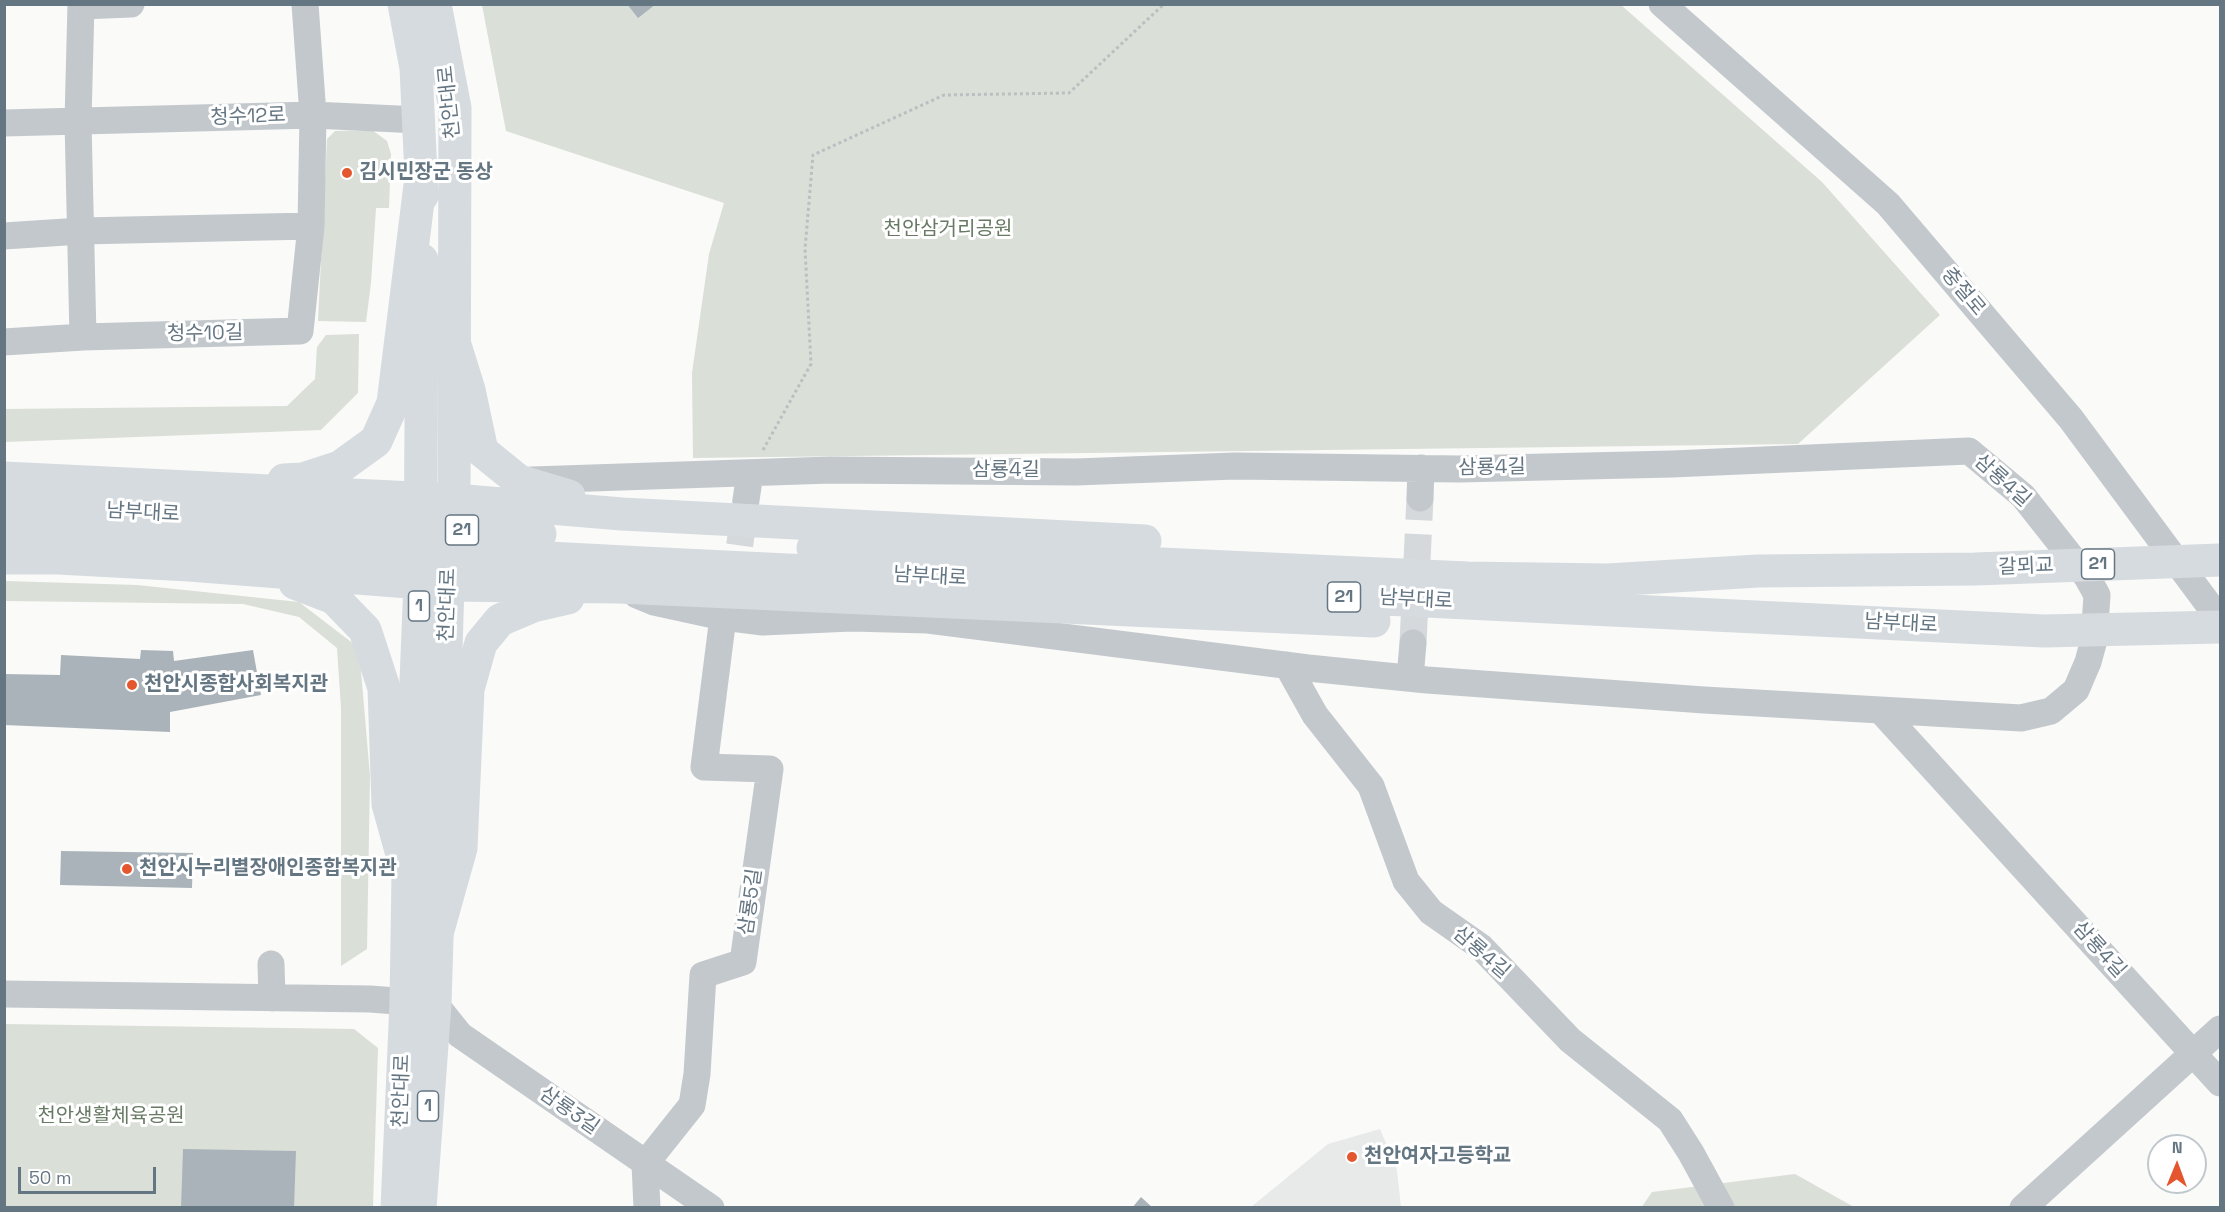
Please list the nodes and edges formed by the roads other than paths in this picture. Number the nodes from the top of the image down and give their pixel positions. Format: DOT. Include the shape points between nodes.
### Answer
graph roads {
  1 [pos="131,4"];
  2 [pos="305,4"];
  3 [pos="404,4"];
  4 [pos="435,4"];
  5 [pos="1662,4"];
  6 [pos="81,5"];
  7 [pos="313,115"];
  8 [pos="419,120"];
  9 [pos="78,121"];
  10 [pos="4,123"];
  11 [pos="422,169"];
  12 [pos="311,226"];
  13 [pos="81,231"];
  14 [pos="4,236"];
  15 [pos="83,337"];
  16 [pos="4,342"];
  17 [pos="454,342"];
  18 [pos="1421,468"];
  19 [pos="750,473"];
  20 [pos="4,478"];
  21 [pos="519,481"];
  22 [pos="141,485"];
  23 [pos="1420,498"];
  24 [pos="422,499"];
  25 [pos="454,500"];
  26 [pos="746,501"];
  27 [pos="4,505"];
  28 [pos="622,514"];
  29 [pos="4,529"];
  30 [pos="285,532"];
  31 [pos="644,552"];
  32 [pos="4,558"];
  33 [pos="2220,560"];
  34 [pos="189,565"];
  35 [pos="1975,568"];
  36 [pos="1758,571"];
  37 [pos="434,584"];
  38 [pos="619,587"];
  39 [pos="727,613"];
  40 [pos="1754,616"];
  41 [pos="2220,620"];
  42 [pos="2220,627"];
  43 [pos="1413,643"];
  44 [pos="1287,665"];
  45 [pos="1410,678"];
  46 [pos="1881,711"];
  47 [pos="408,876"];
  48 [pos="438,930"];
  49 [pos="272,964"];
  50 [pos="4,994"];
  51 [pos="272,998"];
  52 [pos="420,1003"];
  53 [pos="2220,1029"];
  54 [pos="2193,1052"];
  55 [pos="2220,1083"];
  56 [pos="645,1164"];
  57 [pos="397,1208"];
  58 [pos="420,1208"];
  59 [pos="647,1208"];
  60 [pos="711,1208"];
  61 [pos="1721,1208"];
  62 [pos="2024,1208"];
  1 -- 6 [label="street"];
  2 -- 7 [label="street, 청수10길"];
  3 -- 8 [label="main road, 천안대로 / 1" via="416,68"];
  4 -- 17 [label="main road, 천안대로 / 1" via="455,108"];
  5 -- 41 [label="street, 충절로" via="1888,204 2071,418"];
  6 -- 9 [label="street"];
  7 -- 8 [label="street, 청수12로"];
  7 -- 9 [label="street, 청수12로"];
  7 -- 12 [label="street, 청수10길"];
  8 -- 11 [label="main road, 천안대로 / 1"];
  9 -- 10 [label="street, 청수12로"];
  9 -- 13 [label="street"];
  11 -- 22 [label="main road" via="393,403 376,441 340,467 303,479"];
  11 -- 24 [label="main road, 천안대로 / 1"];
  12 -- 13 [label="street"];
  12 -- 15 [label="street, 청수10길" via="300,332"];
  13 -- 14 [label="street"];
  13 -- 15 [label="street"];
  15 -- 16 [label="street, 청수10길"];
  17 -- 21 [label="main road" via="482,451"];
  17 -- 25 [label="main road, 천안대로 / 1"];
  18 -- 19 [label="street, 삼룡4길" via="1234,466 1076,472"];
  18 -- 23 [label="street"];
  18 -- 46 [label="street, 삼룡4길" via="1672,464 1969,451 2023,496 2092,586 2097,595 2094,640 2088,662 2076,690 2051,711 2021,718"];
  19 -- 21 [label="street, 삼룡4길"];
  19 -- 26 [label="street"];
  20 -- 22 [label="main road"];
  21 -- 28 [label="main road"];
  22 -- 30 [label="main road"];
  24 -- 25 [label="main road"];
  24 -- 30 [label="main road"];
  24 -- 37 [label="main road, 천안대로 / 1"];
  25 -- 28 [label="main road"];
  25 -- 37 [label="main road, 천안대로 / 1"];
  27 -- 30 [label="main road, 남부대로 / 21"];
  28 -- 36 [label="main road"];
  29 -- 30 [label="main road, 남부대로 / 21"];
  30 -- 31 [label="main road, 21"];
  30 -- 34 [label="main road"];
  30 -- 37 [label="main road"];
  31 -- 36 [label="main road, 남부대로 / 21" via="1467,578 1608,580"];
  31 -- 40 [label="main road, 남부대로 / 21"];
  32 -- 34 [label="main road"];
  33 -- 35 [label="main road, 갈뫼교 / 21"];
  34 -- 47 [label="main road" via="294,583 334,598 365,630 384,688 388,804"];
  35 -- 36 [label="main road, 남부대로 / 21"];
  37 -- 38 [label="main road"];
  37 -- 47 [label="main road, 천안대로 / 1"];
  37 -- 48 [label="main road, 천안대로 / 1"];
  38 -- 39 [label="street, 삼룡4길" via="654,602"];
  38 -- 40 [label="main road" via="1408,622 1604,625"];
  38 -- 48 [label="main road" via="533,606 500,620 481,643 468,689 461,848"];
  39 -- 44 [label="street, 삼룡4길" via="763,622 928,620"];
  39 -- 56 [label="street, 삼룡5길" via="704,767 770,769 743,962 703,975 692,1105"];
  40 -- 42 [label="main road, 남부대로 / 21" via="2044,631"];
  43 -- 45 [label="street"];
  44 -- 45 [label="street, 삼룡4길"];
  44 -- 61 [label="street, 삼룡4길" via="1315,715 1371,786 1406,881 1431,912 1480,947 1570,1040 1670,1120"];
  45 -- 46 [label="street, 삼룡4길"];
  46 -- 54 [label="street, 삼룡4길"];
  47 -- 52 [label="main road, 천안대로 / 1"];
  48 -- 52 [label="main road, 천안대로 / 1"];
  49 -- 51 [label="street"];
  50 -- 51 [label="street"];
  51 -- 52 [label="street"];
  52 -- 56 [label="street, 삼룡3길"];
  52 -- 57 [label="main road, 천안대로 / 1"];
  52 -- 58 [label="main road, 천안대로 / 1"];
  53 -- 54 [label="street"];
  54 -- 55 [label="street, 삼룡4길"];
  54 -- 62 [label="street"];
  56 -- 59 [label="street"];
  56 -- 60 [label="street, 삼룡3길"];
}
